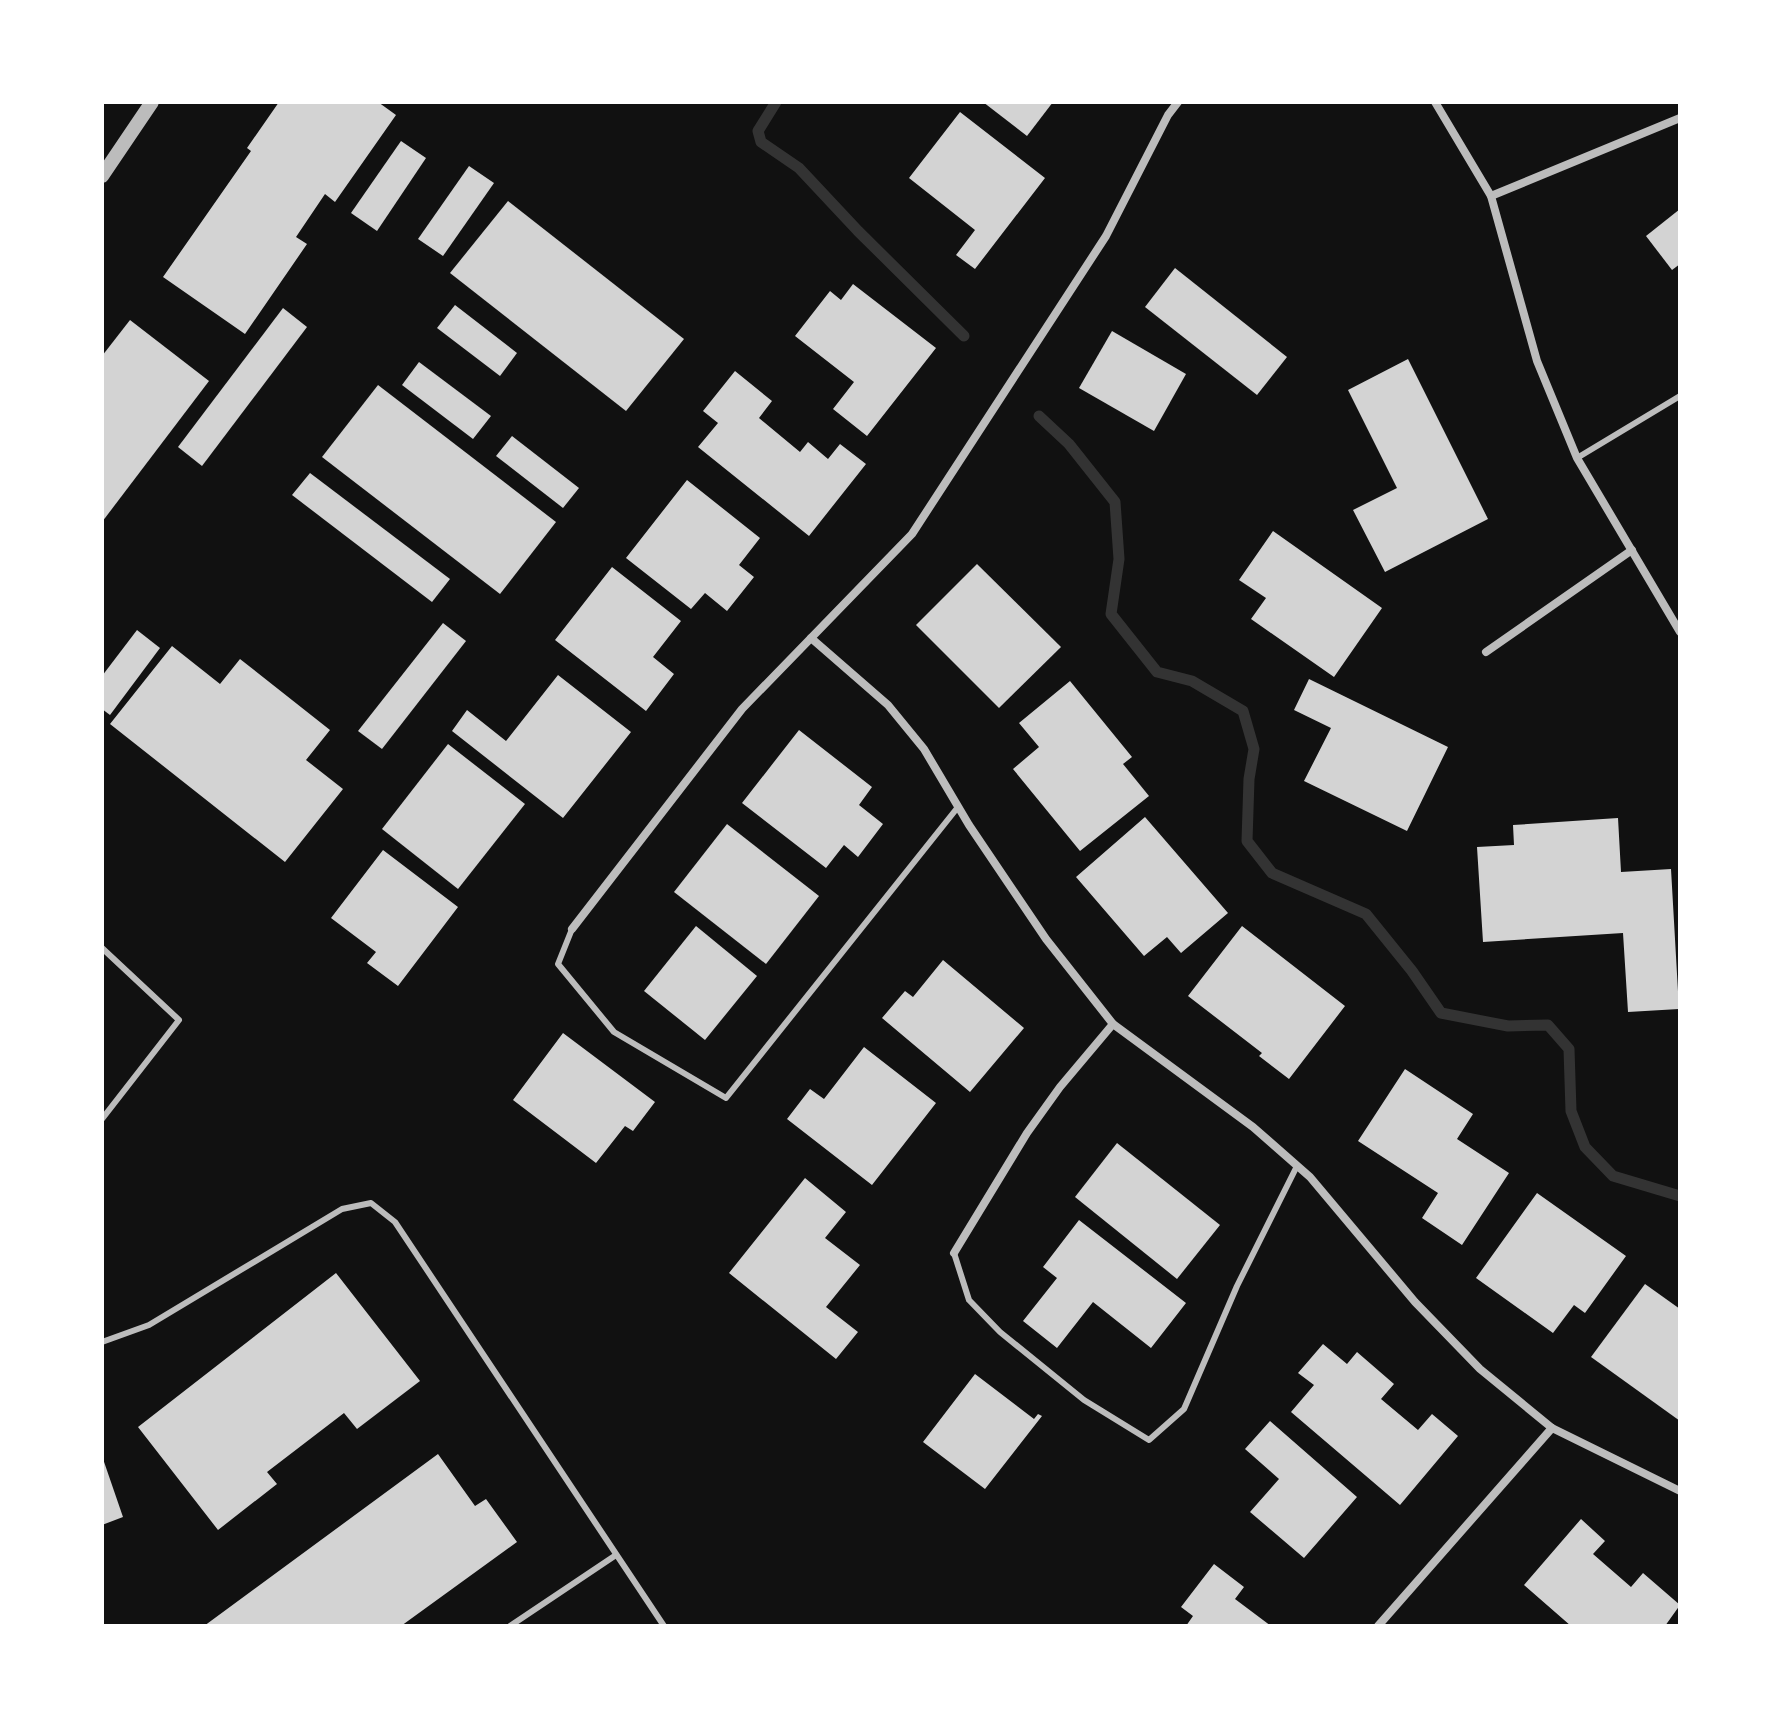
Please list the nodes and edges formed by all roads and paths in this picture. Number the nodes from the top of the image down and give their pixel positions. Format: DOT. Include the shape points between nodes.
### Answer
graph roads {
  1 [pos="152,102"];
  2 [pos="1178,102"];
  3 [pos="1435,102"];
  4 [pos="1680,118"];
  5 [pos="102,176"];
  6 [pos="1491,196"];
  7 [pos="1680,396"];
  8 [pos="1577,458"];
  9 [pos="1632,550"];
  10 [pos="1680,632"];
  11 [pos="811,638"];
  12 [pos="1486,652"];
  13 [pos="958,807"];
  14 [pos="572,929"];
  15 [pos="102,948"];
  16 [pos="1113,1024"];
  17 [pos="102,1119"];
  18 [pos="1297,1166"];
  19 [pos="954,1253"];
  20 [pos="102,1342"];
  21 [pos="1552,1428"];
  22 [pos="1680,1491"];
  23 [pos="616,1555"];
  24 [pos="510,1626"];
  25 [pos="664,1626"];
  26 [pos="1378,1626"];
  1 -- 5 [label="street"];
  2 -- 11 [label="street" via="1106,236 912,534"];
  3 -- 6 [label="street"];
  4 -- 6 [label="street"];
  6 -- 8 [label="street" via="1537,361"];
  7 -- 8 [label="lane"];
  8 -- 9 [label="street"];
  9 -- 10 [label="street"];
  9 -- 12 [label="street"];
  11 -- 13 [label="street" via="888,705 924,749"];
  11 -- 14 [label="street" via="742,709"];
  13 -- 14 [label="lane" via="726,1098 614,1032 558,964"];
  13 -- 16 [label="street" via="1046,939"];
  15 -- 17 [label="lane" via="179,1020"];
  16 -- 18 [label="street"];
  16 -- 19 [label="street" via="1027,1133"];
  18 -- 19 [label="lane" via="1184,1409 1149,1440 1084,1400 1000,1332 969,1300"];
  18 -- 21 [label="street" via="1480,1369"];
  20 -- 23 [label="lane" via="149,1325 342,1209 371,1203 395,1222"];
  21 -- 22 [label="street"];
  21 -- 26 [label="street"];
  23 -- 24 [label="lane"];
  23 -- 25 [label="lane"];
}
